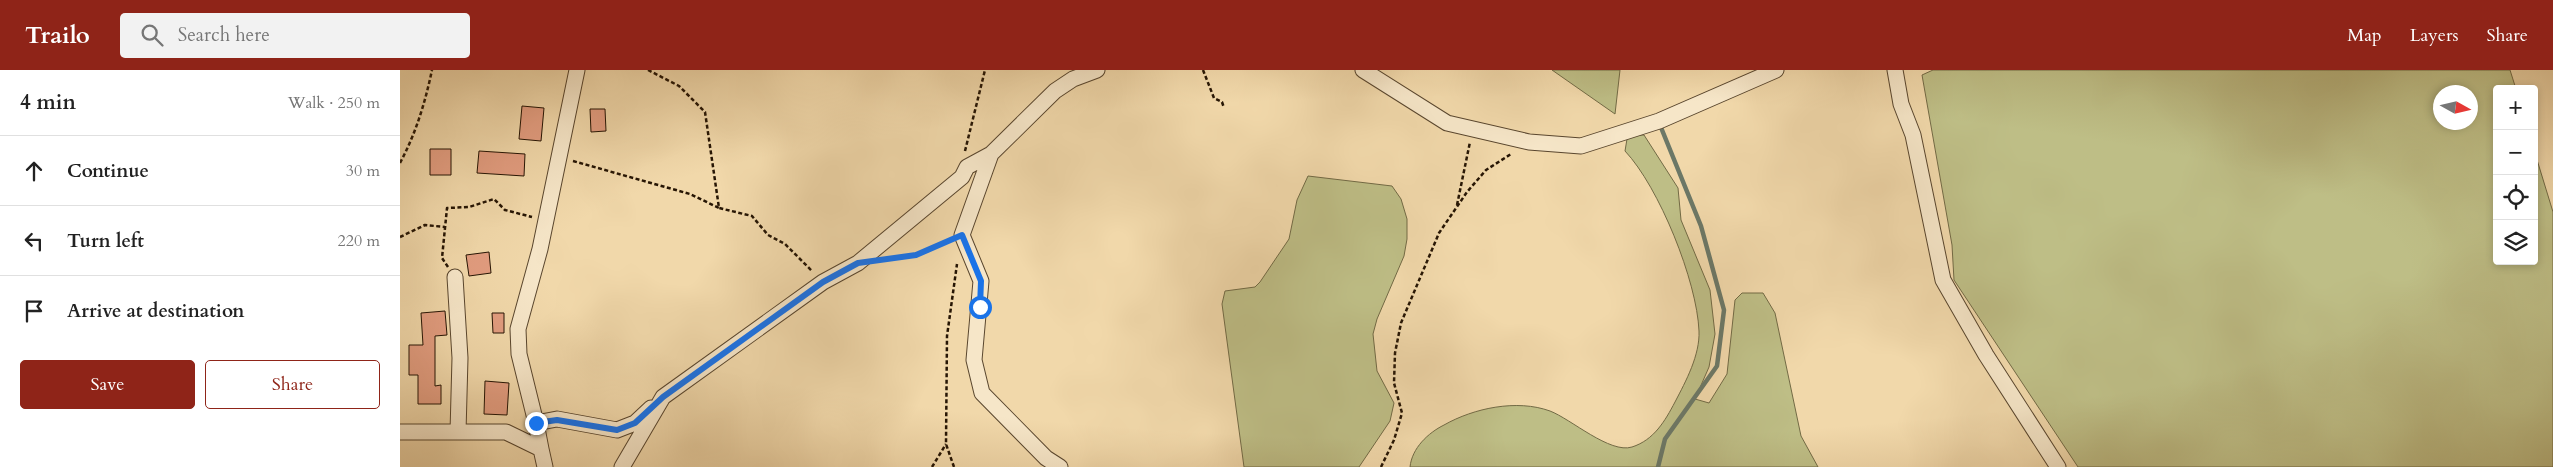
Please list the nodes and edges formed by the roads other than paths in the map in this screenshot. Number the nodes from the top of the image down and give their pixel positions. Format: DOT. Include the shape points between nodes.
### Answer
graph roads {
  1 [pos="577,70"];
  2 [pos="1097,70"];
  3 [pos="1363,70"];
  4 [pos="1776,70"];
  5 [pos="1895,70"];
  6 [pos="991,154"];
  7 [pos="455,277"];
  8 [pos="663,397"];
  9 [pos="536,423"];
  10 [pos="400,432"];
  11 [pos="458,432"];
  12 [pos="540,449"];
  13 [pos="545,467"];
  14 [pos="622,467"];
  15 [pos="1060,467"];
  16 [pos="2058,467"];
  1 -- 9 [label="street" via="540,250 518,329 518,354"];
  2 -- 6 [label="street" via="1055,90"];
  3 -- 4 [label="street" via="1447,123 1529,142 1582,146 1658,121"];
  5 -- 16 [label="street" via="1901,104 1913,135 1943,280 1965,322"];
  6 -- 8 [label="street" via="968,167 962,177 858,263 823,282"];
  6 -- 15 [label="street" via="962,235 981,281 974,360 982,393 1046,458"];
  7 -- 11 [label="street" via="460,358"];
  8 -- 9 [label="street" via="635,423 617,430 557,420"];
  8 -- 14 [label="street"];
  9 -- 12 [label="street"];
  10 -- 11 [label="street"];
  11 -- 12 [label="street" via="506,432"];
  12 -- 13 [label="street"];
}
